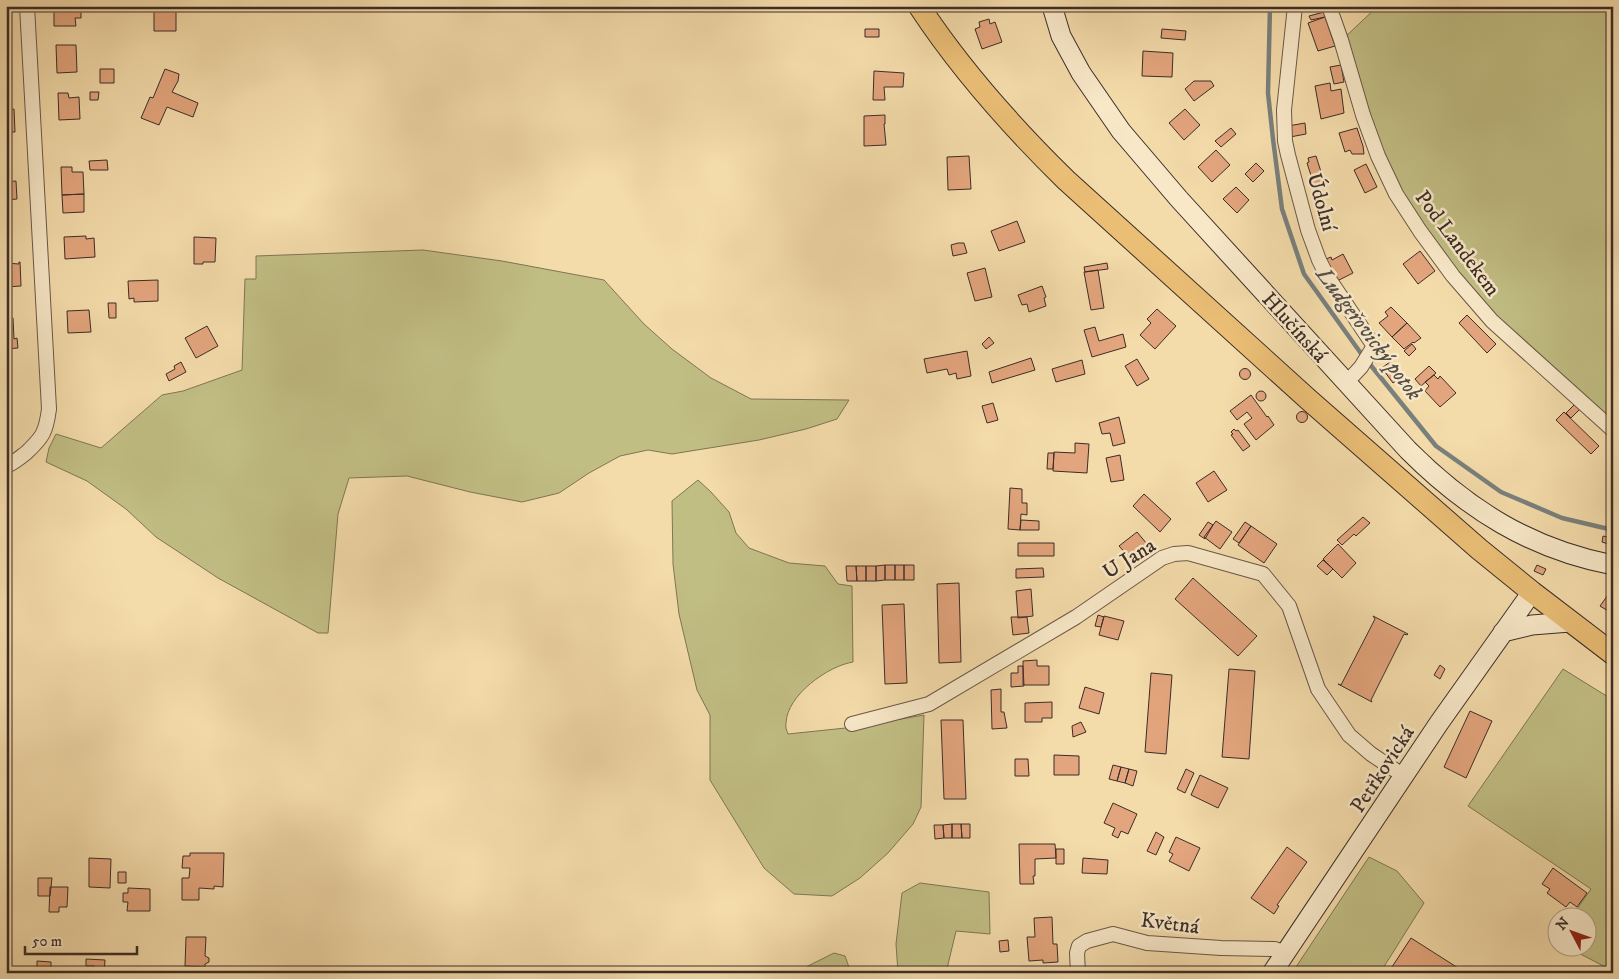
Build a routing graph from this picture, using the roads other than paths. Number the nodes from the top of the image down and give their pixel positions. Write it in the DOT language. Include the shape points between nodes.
graph roads {
  1 [pos="27,6"];
  2 [pos="919,6"];
  3 [pos="1052,6"];
  4 [pos="1295,6"];
  5 [pos="1329,6"];
  6 [pos="1346,382"];
  7 [pos="1613,430"];
  8 [pos="6,466"];
  9 [pos="1613,565"];
  10 [pos="1532,592"];
  11 [pos="1570,622"];
  12 [pos="1502,632"];
  13 [pos="1613,654"];
  14 [pos="852,724"];
  15 [pos="1404,776"];
  16 [pos="1286,953"];
  17 [pos="1078,973"];
  18 [pos="1272,973"];
  1 -- 8 [label="street" via="49,409 47,426 40,440"];
  2 -- 10 [label="main road" via="972,80 1066,180 1302,394"];
  3 -- 6 [label="street, Hlučínská" via="1061,36 1081,73 1121,131"];
  4 -- 6 [label="street, Údolní" via="1285,97 1285,141 1319,260 1374,346"];
  5 -- 7 [label="street, Pod Landekem" via="1378,156 1396,194 1420,231 1492,320"];
  6 -- 9 [label="street, Hlučínská" via="1424,467 1473,506 1518,534 1555,550"];
  10 -- 11 [label="main road"];
  10 -- 12 [label="street, Petřkovická"];
  11 -- 12 [label="street" via="1532,625"];
  11 -- 13 [label="main road"];
  12 -- 15 [label="street, Petřkovická"];
  14 -- 15 [label="street, U Jana" via="929,704 1076,617 1162,558 1188,553 1263,574 1289,606 1318,689 1349,735"];
  15 -- 16 [label="street, Petřkovická"];
  16 -- 17 [label="street, Květná" via="1275,949 1147,943 1113,934 1079,946"];
  16 -- 18 [label="street, Petřkovická"];
}
